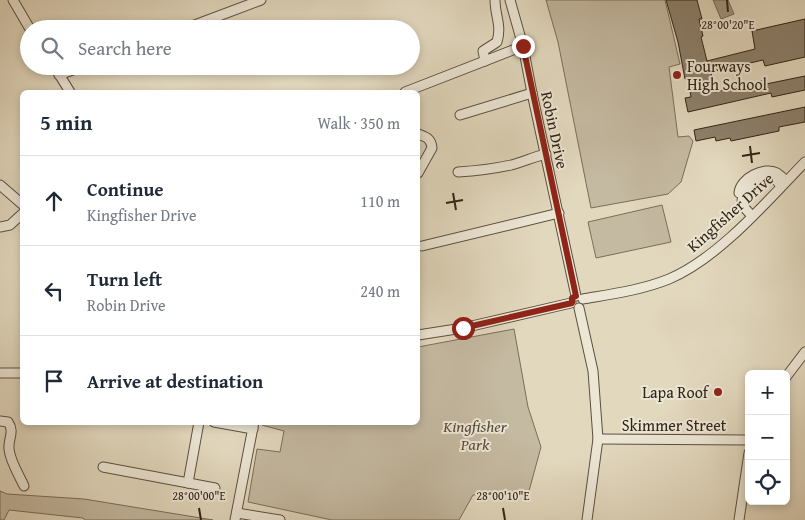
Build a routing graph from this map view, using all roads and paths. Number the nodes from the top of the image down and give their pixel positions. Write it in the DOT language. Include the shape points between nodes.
graph roads {
  1 [pos="13,0"];
  2 [pos="262,0"];
  3 [pos="495,0"];
  4 [pos="510,0"];
  5 [pos="25,20"];
  6 [pos="208,20"];
  7 [pos="523,46"];
  8 [pos="486,61"];
  9 [pos="59,75"];
  10 [pos="69,90"];
  11 [pos="410,90"];
  12 [pos="532,93"];
  13 [pos="460,115"];
  14 [pos="420,135"];
  15 [pos="546,154"];
  16 [pos="805,162"];
  17 [pos="420,169"];
  18 [pos="458,172"];
  19 [pos="784,184"];
  20 [pos="0,185"];
  21 [pos="20,202"];
  22 [pos="558,212"];
  23 [pos="20,216"];
  24 [pos="752,216"];
  25 [pos="0,227"];
  26 [pos="422,246"];
  27 [pos="578,301"];
  28 [pos="420,335"];
  29 [pos="805,352"];
  30 [pos="790,371"];
  31 [pos="0,373"];
  32 [pos="20,373"];
  33 [pos="0,421"];
  34 [pos="198,425"];
  35 [pos="253,426"];
  36 [pos="598,439"];
  37 [pos="745,440"];
  38 [pos="748,460"];
  39 [pos="103,467"];
  40 [pos="188,483"];
  41 [pos="24,486"];
  42 [pos="215,488"];
  43 [pos="236,516"];
  44 [pos="280,520"];
  45 [pos="587,520"];
  46 [pos="739,520"];
  1 -- 5 [label="street"];
  2 -- 6 [label="street"];
  3 -- 8 [label="street" via="499,35 497,42 483,51"];
  4 -- 7 [label="street, Robin Drive"];
  7 -- 8 [label="street"];
  7 -- 12 [label="street, Robin Drive"];
  8 -- 11 [label="street"];
  9 -- 10 [label="street"];
  12 -- 13 [label="street"];
  12 -- 15 [label="street, Robin Drive"];
  14 -- 17 [label="street" via="429,138 432,148"];
  15 -- 18 [label="street" via="510,165"];
  15 -- 22 [label="street, Robin Drive"];
  16 -- 19 [label="street, Kingfisher Drive"];
  19 -- 24 [label="street, Kingfisher Drive"];
  19 -- 24 [label="street" via="777,172 763,172 749,178 740,189 739,198"];
  20 -- 21 [label="street"];
  22 -- 26 [label="street"];
  22 -- 27 [label="street, Robin Drive"];
  23 -- 25 [label="street" via="10,225"];
  24 -- 27 [label="street, Kingfisher Drive" via="708,256 671,278"];
  27 -- 28 [label="street, Kingfisher Drive"];
  27 -- 36 [label="street, Robin Drive" via="593,371"];
  29 -- 30 [label="street"];
  31 -- 32 [label="street"];
  33 -- 41 [label="street" via="8,422 11,427 9,451"];
  34 -- 40 [label="street"];
  35 -- 43 [label="street"];
  36 -- 37 [label="street, Skimmer Street"];
  36 -- 45 [label="street, Robin Drive"];
  38 -- 46 [label="street"];
  39 -- 40 [label="street"];
  40 -- 42 [label="street"];
  43 -- 44 [label="street"];
}
